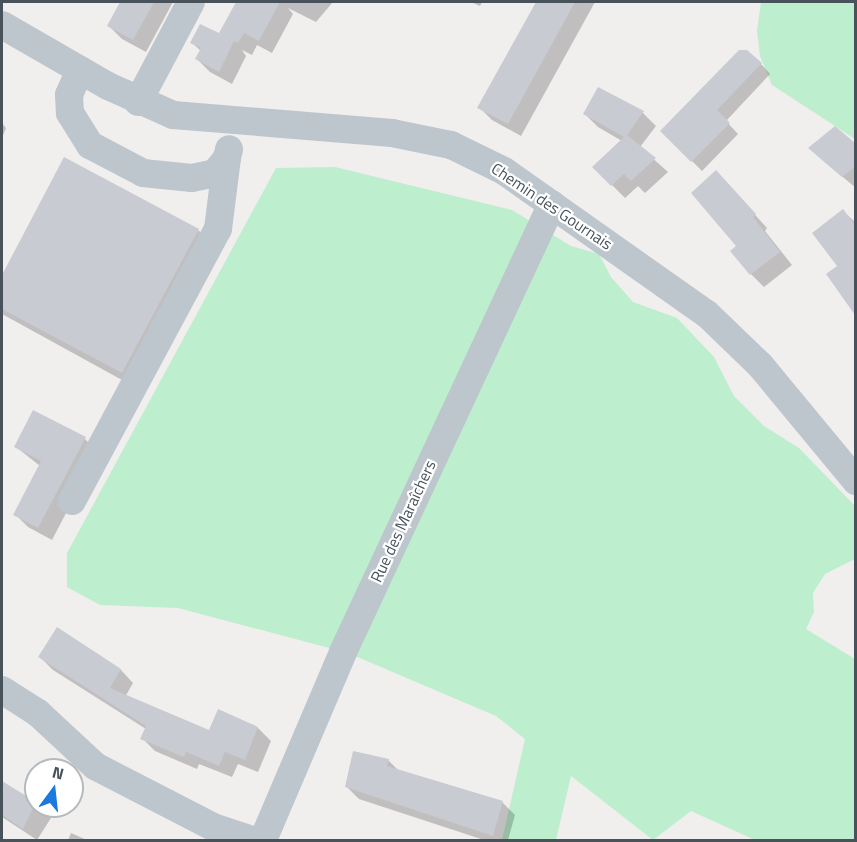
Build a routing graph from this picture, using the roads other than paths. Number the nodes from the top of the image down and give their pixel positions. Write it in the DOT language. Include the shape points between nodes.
graph roads {
  1 [pos="191,2"];
  2 [pos="2,25"];
  3 [pos="80,70"];
  4 [pos="138,102"];
  5 [pos="235,121"];
  6 [pos="227,158"];
  7 [pos="552,204"];
  8 [pos="855,481"];
  9 [pos="72,501"];
  10 [pos="2,690"];
  11 [pos="252,840"];
  12 [pos="263,840"];
  1 -- 4 [label="street"];
  2 -- 3 [label="street, Chemin des Gournais"];
  3 -- 4 [label="street, Chemin des Gournais"];
  3 -- 6 [label="street" via="69,95 70,113 90,145 143,173 192,178 215,173"];
  4 -- 5 [label="street, Chemin des Gournais" via="173,115"];
  5 -- 6 [label="street"];
  5 -- 7 [label="street, Chemin des Gournais" via="392,133 452,145 504,171"];
  6 -- 9 [label="street" via="218,230"];
  7 -- 8 [label="street, Chemin des Gournais" via="707,314 760,365"];
  7 -- 12 [label="street, Rue des Maraîchers" via="348,641"];
  10 -- 11 [label="street" via="38,713 95,766 213,827"];
}
